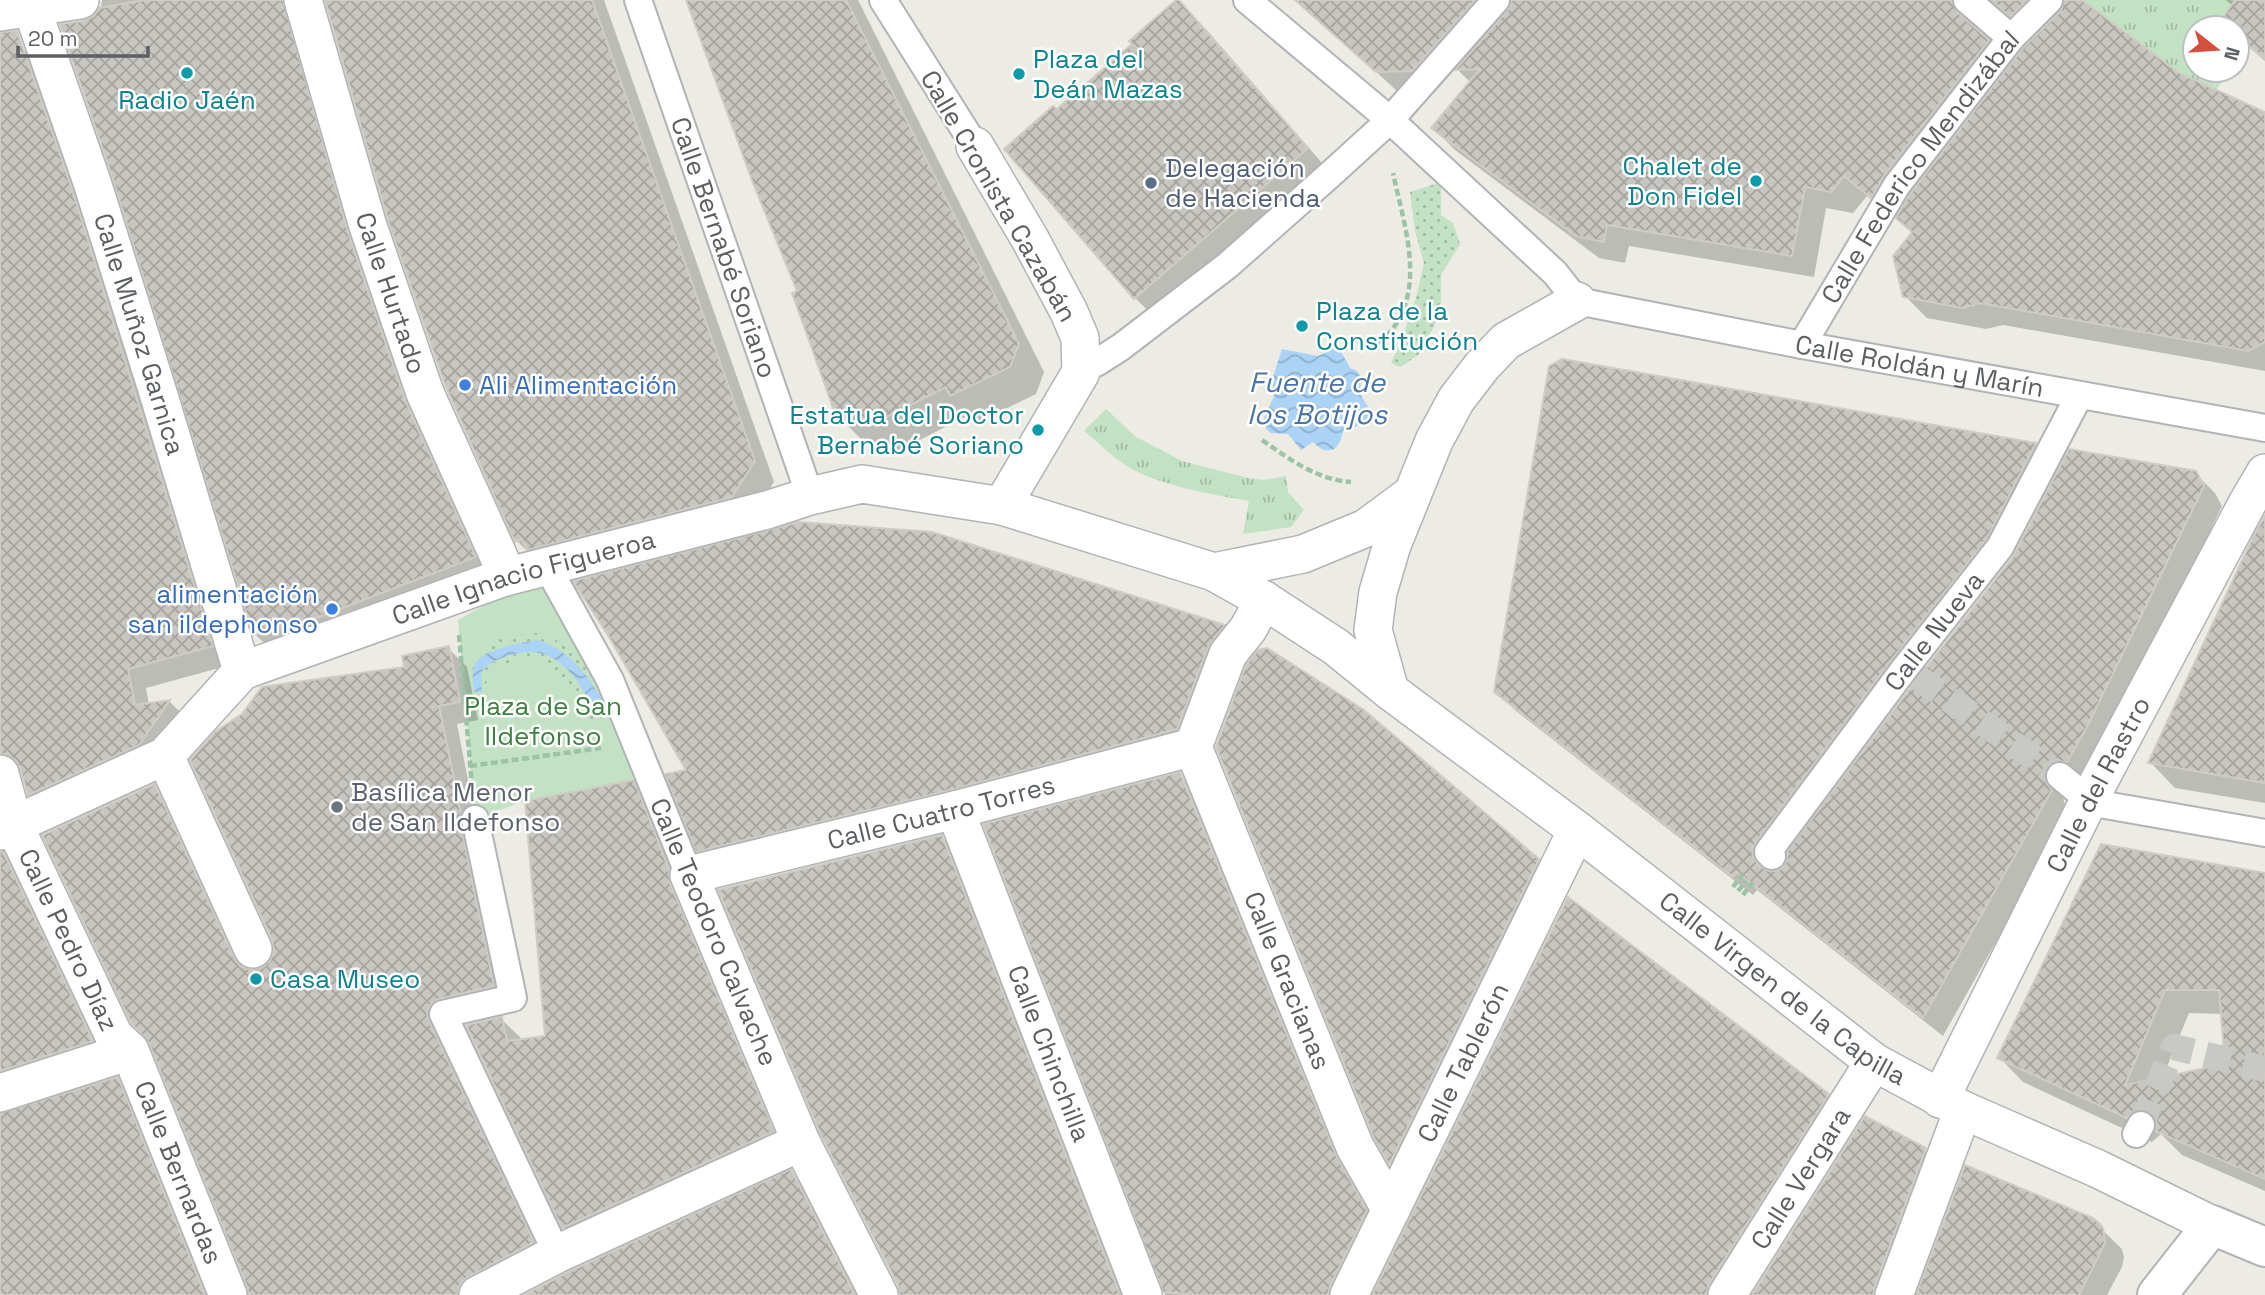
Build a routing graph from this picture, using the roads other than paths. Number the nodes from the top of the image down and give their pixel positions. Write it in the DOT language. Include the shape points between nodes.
graph roads {
  1 [pos="80,0"];
  2 [pos="303,0"];
  3 [pos="638,0"];
  4 [pos="883,0"];
  5 [pos="1247,0"];
  6 [pos="1496,0"];
  7 [pos="1967,0"];
  8 [pos="2049,0"];
  9 [pos="20,7"];
  10 [pos="2011,38"];
  11 [pos="1390,120"];
  12 [pos="975,146"];
  13 [pos="1577,301"];
  14 [pos="1801,345"];
  15 [pos="1096,363"];
  16 [pos="2079,396"];
  17 [pos="2265,428"];
  18 [pos="2265,473"];
  19 [pos="1413,494"];
  20 [pos="810,496"];
  21 [pos="1002,506"];
  22 [pos="549,570"];
  23 [pos="1214,572"];
  24 [pos="505,577"];
  25 [pos="1264,600"];
  26 [pos="242,671"];
  27 [pos="1390,691"];
  28 [pos="1193,747"];
  29 [pos="165,756"];
  30 [pos="0,774"];
  31 [pos="2105,805"];
  32 [pos="955,810"];
  33 [pos="475,819"];
  34 [pos="7,828"];
  35 [pos="1577,830"];
  36 [pos="2265,832"];
  37 [pos="1768,852"];
  38 [pos="689,875"];
  39 [pos="253,949"];
  40 [pos="130,1051"];
  41 [pos="1874,1062"];
  42 [pos="0,1093"];
  43 [pos="1951,1105"];
  44 [pos="801,1142"];
  45 [pos="1391,1210"];
  46 [pos="2212,1225"];
  47 [pos="2265,1247"];
  48 [pos="557,1254"];
  49 [pos="228,1295"];
  50 [pos="478,1295"];
  51 [pos="879,1295"];
  52 [pos="1143,1295"];
  53 [pos="1349,1295"];
  54 [pos="1727,1295"];
  55 [pos="1894,1295"];
  56 [pos="2157,1295"];
  1 -- 9 [label="street"];
  2 -- 24 [label="street, Calle Hurtado" via="367,223 425,393"];
  3 -- 20 [label="street, Calle Bernabé Soriano"];
  4 -- 12 [label="street, Calle Cronista Cazabán"];
  5 -- 11 [label="street"];
  6 -- 11 [label="street"];
  7 -- 10 [label="street"];
  8 -- 10 [label="street, Calle Federico Mendizábal"];
  9 -- 26 [label="street, Calle Muñoz Garnica" via="104,220"];
  10 -- 14 [label="street, Calle Federico Mendizábal" via="1897,186"];
  11 -- 13 [label="street" via="1555,273"];
  11 -- 15 [label="street" via="1228,265"];
  12 -- 21 [label="street, Calle Cronista Cazabán" via="1030,239 1080,338 1081,372"];
  13 -- 14 [label="street, Calle Roldán y Marín"];
  13 -- 19 [label="street" via="1506,341 1482,366 1456,400"];
  14 -- 16 [label="street, Calle Roldán y Marín"];
  16 -- 17 [label="street, Calle Roldán y Marín"];
  16 -- 37 [label="street, Calle Nueva" via="2000,547 1911,672"];
  18 -- 43 [label="street, Calle del Rastro" via="2090,798"];
  19 -- 23 [label="street" via="1366,528 1303,554"];
  19 -- 27 [label="street" via="1378,592 1373,630"];
  20 -- 21 [label="street, Calle Ignacio Figueroa" via="862,484"];
  20 -- 24 [label="street, Calle Ignacio Figueroa"];
  21 -- 23 [label="street, Calle Ignacio Figueroa"];
  22 -- 38 [label="street, Calle Teodoro Calvache" via="610,680"];
  23 -- 25 [label="street"];
  24 -- 26 [label="street, Calle Ignacio Figueroa"];
  25 -- 27 [label="street"];
  25 -- 28 [label="street" via="1228,654"];
  26 -- 29 [label="street"];
  27 -- 35 [label="street, Calle Virgen de la Capilla"];
  28 -- 32 [label="street, Calle Cuatro Torres"];
  28 -- 45 [label="street, Calle Gracianas" via="1355,1147"];
  29 -- 34 [label="street"];
  29 -- 39 [label="street"];
  30 -- 34 [label="street, Calle Pedro Díaz"];
  31 -- 36 [label="street"];
  32 -- 38 [label="street, Calle Cuatro Torres"];
  32 -- 52 [label="street, Calle Chinchilla"];
  33 -- 48 [label="street" via="513,998 443,1014"];
  34 -- 40 [label="street, Calle Pedro Díaz" via="114,1036"];
  35 -- 41 [label="street, Calle Virgen de la Capilla"];
  35 -- 45 [label="street, Calle Tablerón"];
  38 -- 44 [label="street, Calle Teodoro Calvache"];
  40 -- 42 [label="street"];
  40 -- 49 [label="street, Calle Bernardas"];
  41 -- 43 [label="street, Calle Virgen de la Capilla"];
  41 -- 54 [label="street, Calle Vergara"];
  43 -- 46 [label="street, Calle Virgen de la Capilla"];
  43 -- 55 [label="street, Calle del Rastro"];
  44 -- 48 [label="street"];
  44 -- 51 [label="street, Calle Teodoro Calvache"];
  45 -- 53 [label="street, Calle Tablerón"];
  46 -- 47 [label="street"];
  46 -- 56 [label="street"];
  48 -- 50 [label="street"];
}
